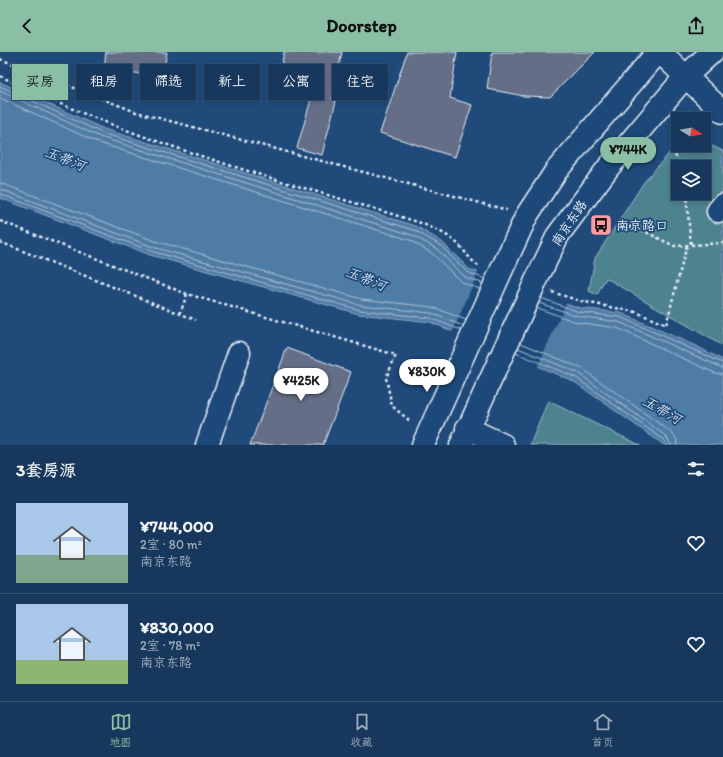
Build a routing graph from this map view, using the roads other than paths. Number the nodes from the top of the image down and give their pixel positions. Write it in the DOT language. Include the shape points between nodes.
graph roads {
  1 [pos="659,52"];
  2 [pos="712,52"];
  3 [pos="685,77"];
  4 [pos="723,112"];
  5 [pos="239,353"];
  6 [pos="464,436"];
  7 [pos="426,437"];
  8 [pos="207,445"];
  9 [pos="503,445"];
  1 -- 3 [label="main road"];
  1 -- 7 [label="main road, bridge" via="556,171 527,215 494,270 463,356"];
  2 -- 3 [label="main road, 南京东路"];
  3 -- 4 [label="main road"];
  3 -- 6 [label="main road, 南京东路, bridge" via="608,168 558,235 543,287 500,359"];
  5 -- 8 [label="main road"];
  6 -- 9 [label="main road"];
}
